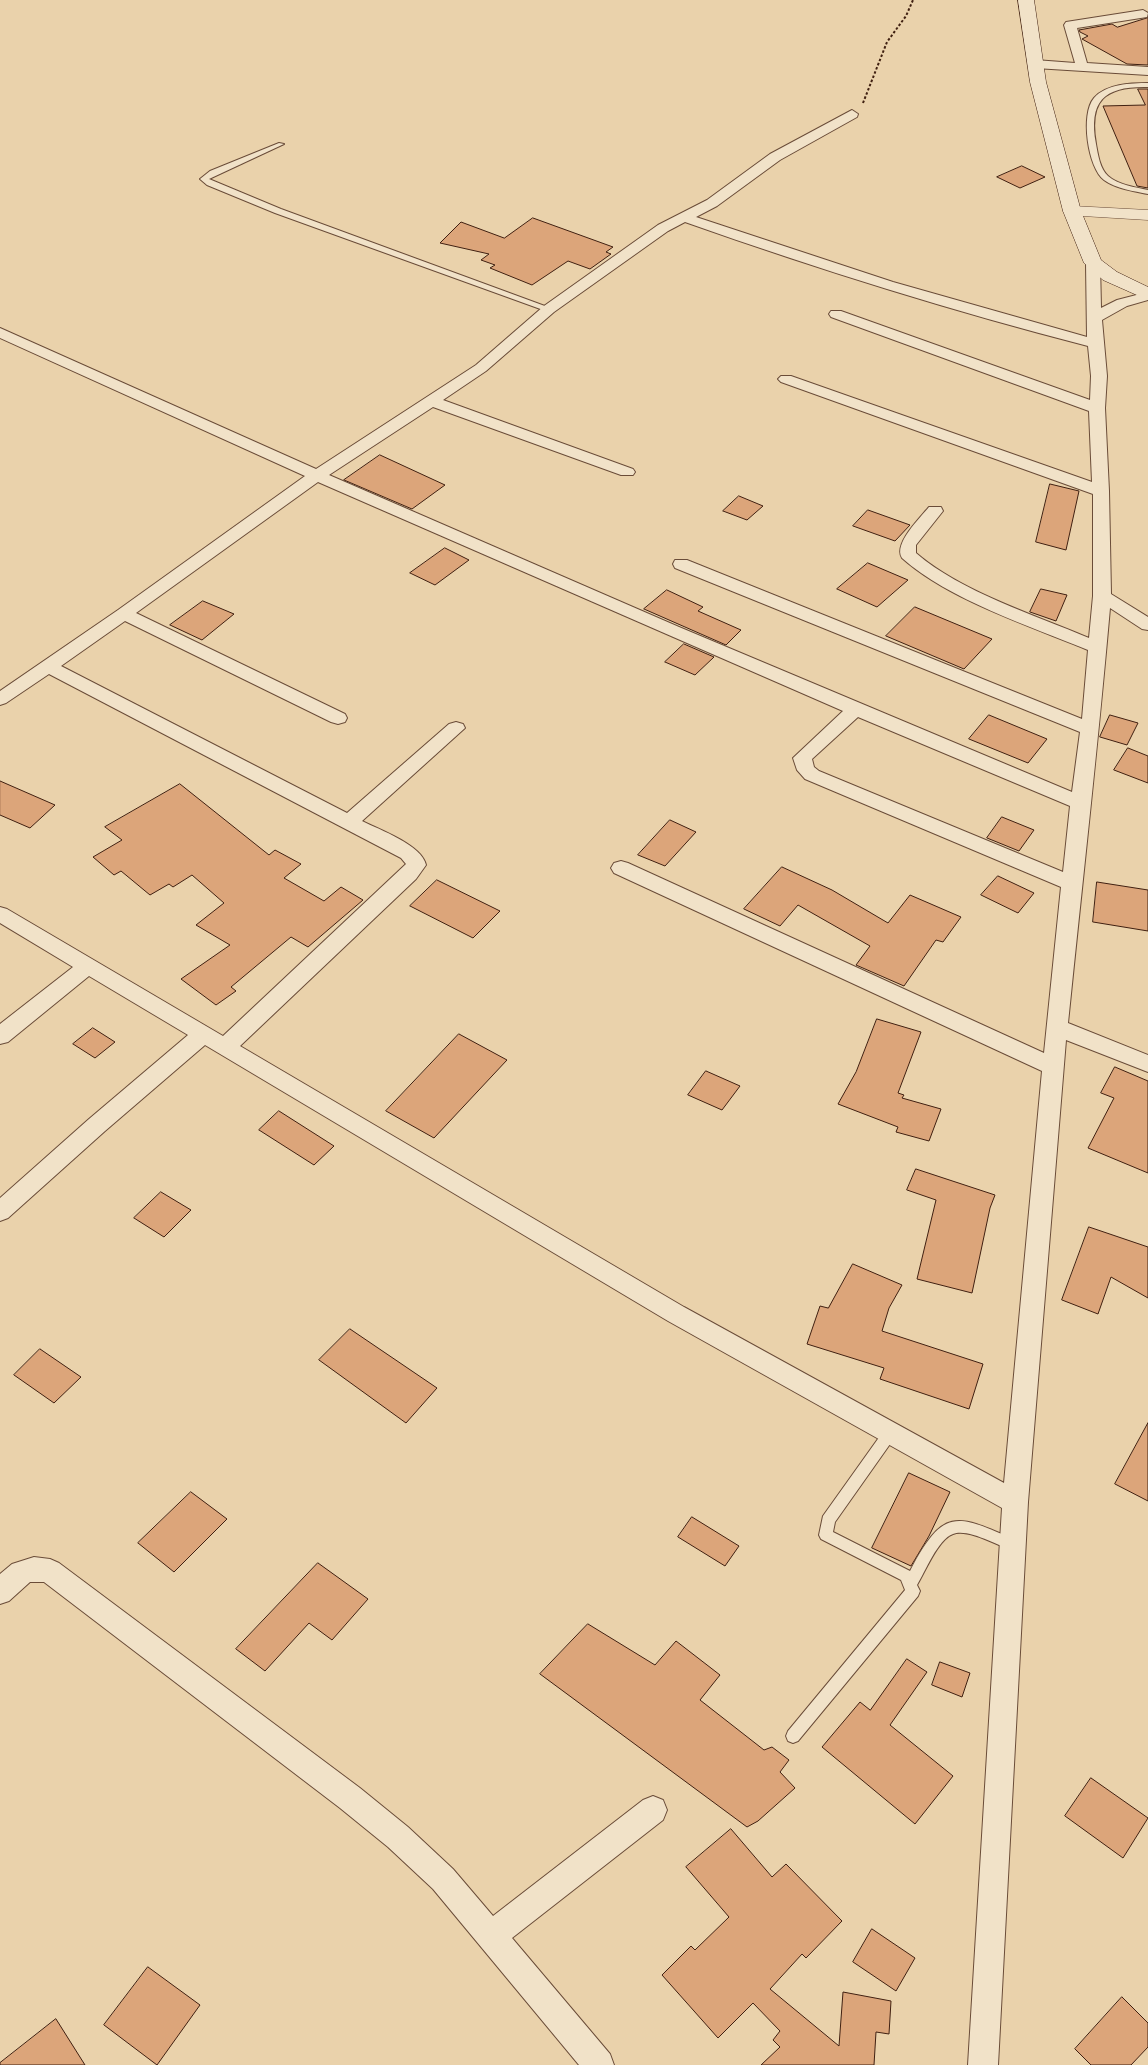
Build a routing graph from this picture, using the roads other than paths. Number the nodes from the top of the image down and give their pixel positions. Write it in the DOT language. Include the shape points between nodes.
graph roads {
  1 [pos="1026,0"];
  2 [pos="1143,14"];
  3 [pos="1035,64"];
  4 [pos="1082,67"];
  5 [pos="1148,71"];
  6 [pos="1148,85"];
  7 [pos="852,114"];
  8 [pos="281,144"];
  9 [pos="1148,192"];
  10 [pos="1072,211"];
  11 [pos="1148,215"];
  12 [pos="684,217"];
  13 [pos="1093,263"];
  14 [pos="1148,295"];
  15 [pos="549,308"];
  16 [pos="836,314"];
  17 [pos="1094,318"];
  18 [pos="0,332"];
  19 [pos="1095,343"];
  20 [pos="786,379"];
  21 [pos="432,401"];
  22 [pos="1097,408"];
  23 [pos="627,472"];
  24 [pos="316,476"];
  25 [pos="1101,490"];
  26 [pos="935,511"];
  27 [pos="681,564"];
  28 [pos="1102,596"];
  29 [pos="124,614"];
  30 [pos="1148,625"];
  31 [pos="1098,648"];
  32 [pos="47,666"];
  33 [pos="0,699"];
  34 [pos="855,710"];
  35 [pos="338,718"];
  36 [pos="456,728"];
  37 [pos="1090,730"];
  38 [pos="1080,803"];
  39 [pos="348,823"];
  40 [pos="621,868"];
  41 [pos="1072,884"];
  42 [pos="0,914"];
  43 [pos="87,966"];
  44 [pos="1058,1028"];
  45 [pos="0,1036"];
  46 [pos="203,1036"];
  47 [pos="224,1048"];
  48 [pos="1148,1064"];
  49 [pos="1053,1067"];
  50 [pos="0,1212"];
  51 [pos="890,1433"];
  52 [pos="1015,1502"];
  53 [pos="1013,1545"];
  54 [pos="910,1585"];
  55 [pos="0,1592"];
  56 [pos="793,1736"];
  57 [pos="653,1810"];
  58 [pos="492,1936"];
  59 [pos="599,2065"];
  60 [pos="983,2065"];
  1 -- 3 [label="main road"];
  2 -- 4 [label="street" via="1070,25"];
  3 -- 4 [label="street"];
  3 -- 10 [label="main road"];
  4 -- 5 [label="street"];
  6 -- 9 [label="lane" via="1111,89 1095,100 1090,135 1097,166 1106,178 1131,189"];
  7 -- 12 [label="street" via="775,157 712,203"];
  8 -- 15 [label="lane" via="204,179 278,211"];
  10 -- 11 [label="main road"];
  10 -- 13 [label="main road"];
  12 -- 15 [label="street" via="663,228"];
  12 -- 19 [label="street" via="936,301"];
  13 -- 14 [label="main road" via="1110,276"];
  13 -- 17 [label="street"];
  14 -- 17 [label="street" via="1116,305"];
  15 -- 21 [label="street" via="481,368"];
  16 -- 22 [label="street"];
  17 -- 19 [label="street"];
  18 -- 24 [label="street"];
  19 -- 22 [label="street" via="1099,376"];
  20 -- 25 [label="street"];
  21 -- 23 [label="street"];
  21 -- 24 [label="street"];
  22 -- 25 [label="street"];
  24 -- 29 [label="street"];
  24 -- 34 [label="street"];
  25 -- 28 [label="street"];
  26 -- 31 [label="street" via="908,546 908,554 916,562 932,574 974,595"];
  27 -- 37 [label="street"];
  28 -- 30 [label="street"];
  28 -- 31 [label="street"];
  29 -- 32 [label="street"];
  29 -- 35 [label="street"];
  31 -- 37 [label="street"];
  32 -- 33 [label="street"];
  32 -- 39 [label="street"];
  34 -- 38 [label="street"];
  34 -- 41 [label="street" via="802,758 806,770 812,775"];
  36 -- 39 [label="street"];
  37 -- 38 [label="street"];
  38 -- 41 [label="street"];
  39 -- 47 [label="street" via="408,853 416,865"];
  40 -- 49 [label="street"];
  41 -- 44 [label="street"];
  42 -- 43 [label="street"];
  43 -- 45 [label="street"];
  43 -- 46 [label="street"];
  44 -- 48 [label="street"];
  44 -- 49 [label="street"];
  46 -- 47 [label="street"];
  46 -- 50 [label="street"];
  47 -- 51 [label="street" via="676,1314"];
  49 -- 52 [label="street"];
  51 -- 52 [label="street"];
  51 -- 54 [label="lane" via="828,1520 826,1535 906,1576"];
  52 -- 53 [label="street"];
  53 -- 54 [label="lane" via="968,1528 951,1528 938,1537"];
  53 -- 60 [label="street"];
  54 -- 56 [label="lane" via="913,1591"];
  55 -- 58 [label="street" via="16,1575 34,1568 50,1571 63,1580 398,1837 443,1878"];
  57 -- 58 [label="street"];
  58 -- 59 [label="street"];
}
